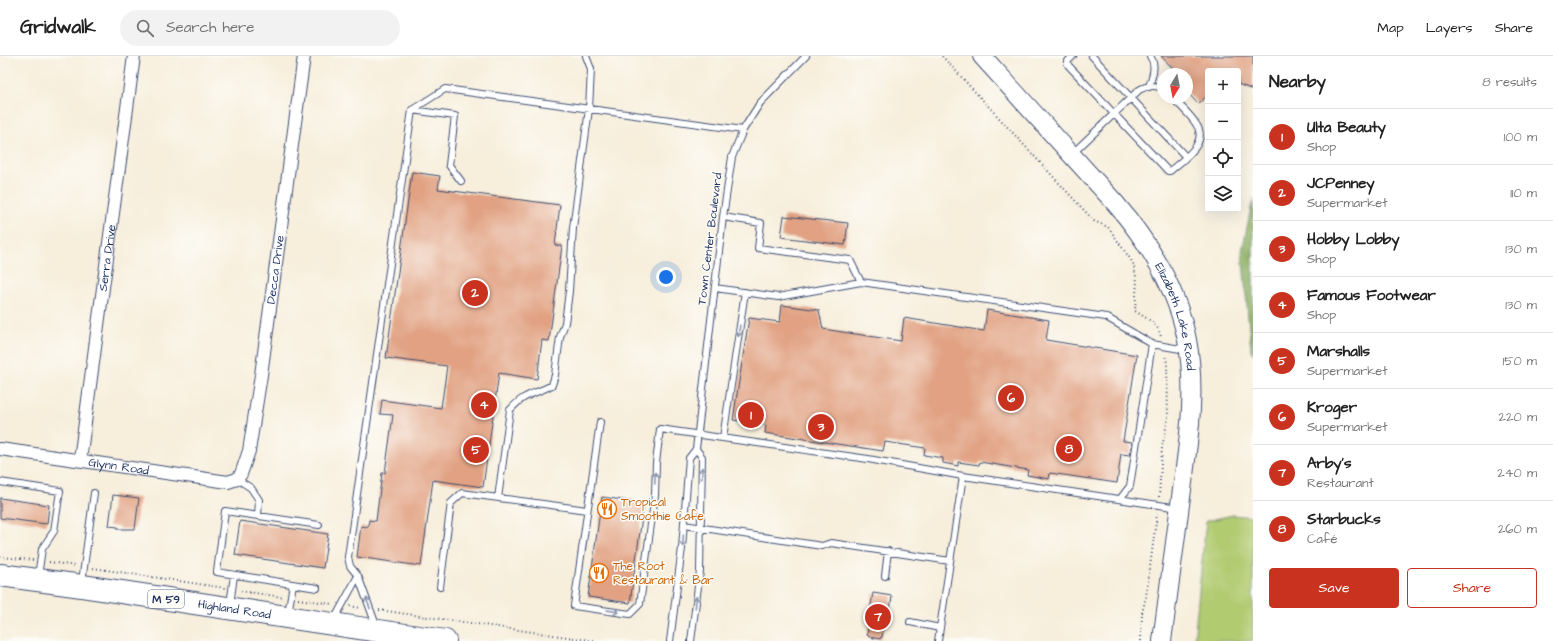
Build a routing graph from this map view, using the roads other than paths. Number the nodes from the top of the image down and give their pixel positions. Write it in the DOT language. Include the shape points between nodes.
graph roads {
  1 [pos="134,56"];
  2 [pos="304,56"];
  3 [pos="586,56"];
  4 [pos="806,56"];
  5 [pos="982,56"];
  6 [pos="1073,56"];
  7 [pos="1092,56"];
  8 [pos="1150,56"];
  9 [pos="1157,86"];
  10 [pos="1149,87"];
  11 [pos="1130,99"];
  12 [pos="1178,104"];
  13 [pos="589,109"];
  14 [pos="412,110"];
  15 [pos="1114,114"];
  16 [pos="743,130"];
  17 [pos="1072,155"];
  18 [pos="1186,157"];
  19 [pos="461,181"];
  20 [pos="723,217"];
  21 [pos="861,282"];
  22 [pos="715,288"];
  23 [pos="745,292"];
  24 [pos="1152,344"];
  25 [pos="1189,350"];
  26 [pos="600,422"];
  27 [pos="697,434"];
  28 [pos="723,438"];
  29 [pos="0,449"];
  30 [pos="696,449"];
  31 [pos="80,460"];
  32 [pos="963,476"];
  33 [pos="237,479"];
  34 [pos="0,482"];
  35 [pos="94,493"];
  36 [pos="498,498"];
  37 [pos="1120,499"];
  38 [pos="1180,508"];
  39 [pos="587,510"];
  40 [pos="258,516"];
  41 [pos="319,525"];
  42 [pos="684,525"];
  43 [pos="700,528"];
  44 [pos="888,552"];
  45 [pos="950,561"];
  46 [pos="39,570"];
  47 [pos="0,575"];
  48 [pos="234,575"];
  49 [pos="83,576"];
  50 [pos="358,576"];
  51 [pos="885,576"];
  52 [pos="293,584"];
  53 [pos="440,587"];
  54 [pos="317,588"];
  55 [pos="231,599"];
  56 [pos="289,608"];
  57 [pos="332,614"];
  58 [pos="910,622"];
  59 [pos="940,628"];
  60 [pos="378,631"];
  61 [pos="438,640"];
  62 [pos="670,641"];
  63 [pos="691,641"];
  64 [pos="938,641"];
  65 [pos="1162,641"];
  1 -- 31 [label="street, Serra Drive"];
  2 -- 33 [label="street, Decca Drive" via="260,383 249,452"];
  3 -- 13 [label="lane" via="591,69"];
  4 -- 16 [label="lane, Town Center Boulevard" via="760,103"];
  5 -- 17 [label="street, Elizabeth Lake Road"];
  6 -- 15 [label="lane" via="1068,65"];
  7 -- 11 [label="lane"];
  8 -- 10 [label="lane" via="1154,69"];
  9 -- 10 [label="lane"];
  10 -- 11 [label="lane" via="1139,90"];
  11 -- 15 [label="lane"];
  11 -- 18 [label="lane"];
  12 -- 18 [label="lane" via="1198,128 1199,133 1198,144"];
  13 -- 14 [label="lane" via="445,89"];
  13 -- 16 [label="lane"];
  13 -- 36 [label="lane" via="573,228 565,323 560,337 555,375 552,385 529,394 510,410"];
  14 -- 19 [label="lane" via="455,116 449,165"];
  14 -- 50 [label="lane" via="348,557 350,566"];
  15 -- 17 [label="lane"];
  15 -- 18 [label="lane" via="1168,171"];
  16 -- 20 [label="lane, Town Center Boulevard" via="732,157"];
  17 -- 25 [label="street, Elizabeth Lake Road" via="1125,214 1155,257 1178,308"];
  20 -- 21 [label="lane" via="761,223 758,248 850,260"];
  20 -- 22 [label="lane, Town Center Boulevard"];
  21 -- 23 [label="lane" via="778,297"];
  21 -- 24 [label="lane" via="1106,317"];
  22 -- 23 [label="lane"];
  22 -- 27 [label="lane, Town Center Boulevard"];
  23 -- 28 [label="lane, one-way"];
  24 -- 25 [label="lane"];
  24 -- 37 [label="lane" via="1130,486"];
  25 -- 38 [label="street, Elizabeth Lake Road" via="1191,417"];
  26 -- 39 [label="lane"];
  27 -- 28 [label="lane"];
  27 -- 30 [label="lane, Town Center Boulevard"];
  39 -- 27 [label="lane, one-way" via="574,606 630,614 640,604 655,495 660,429"];
  28 -- 32 [label="lane"];
  29 -- 31 [label="street, Glynn Road"];
  30 -- 42 [label="lane, Town Center Boulevard" via="689,458"];
  43 -- 30 [label="lane, Town Center Boulevard, one-way" via="702,457"];
  31 -- 33 [label="street, Glynn Road" via="228,482"];
  32 -- 37 [label="lane"];
  32 -- 45 [label="lane"];
  33 -- 40 [label="lane" via="251,488 259,500"];
  34 -- 46 [label="lane" via="60,491 54,531 42,549"];
  35 -- 49 [label="lane"];
  36 -- 39 [label="lane"];
  36 -- 53 [label="lane" via="462,493 452,503"];
  37 -- 38 [label="lane"];
  38 -- 65 [label="street, Elizabeth Lake Road"];
  40 -- 41 [label="lane"];
  40 -- 48 [label="lane" via="225,511 217,572"];
  42 -- 43 [label="lane"];
  42 -- 62 [label="lane, Town Center Boulevard, one-way"];
  43 -- 44 [label="lane" via="822,546 831,543"];
  63 -- 43 [label="lane, Town Center Boulevard, one-way" via="700,571"];
  44 -- 45 [label="lane"];
  44 -- 51 [label="lane"];
  45 -- 59 [label="lane"];
  46 -- 47 [label="highway, Highland Road / M 59"];
  46 -- 49 [label="highway, Highland Road / M 59"];
  48 -- 52 [label="lane"];
  48 -- 55 [label="lane"];
  49 -- 55 [label="highway, Highland Road / M 59"];
  50 -- 57 [label="lane"];
  60 -- 50 [label="lane, one-way"];
  52 -- 54 [label="lane"];
  52 -- 56 [label="lane"];
  55 -- 56 [label="highway, Highland Road / M 59"];
  56 -- 57 [label="highway, Highland Road / M 59"];
  57 -- 60 [label="highway, Highland Road / M 59"];
  58 -- 59 [label="lane"];
  59 -- 64 [label="lane"];
  60 -- 61 [label="highway, Highland Road / M 59"];
}
